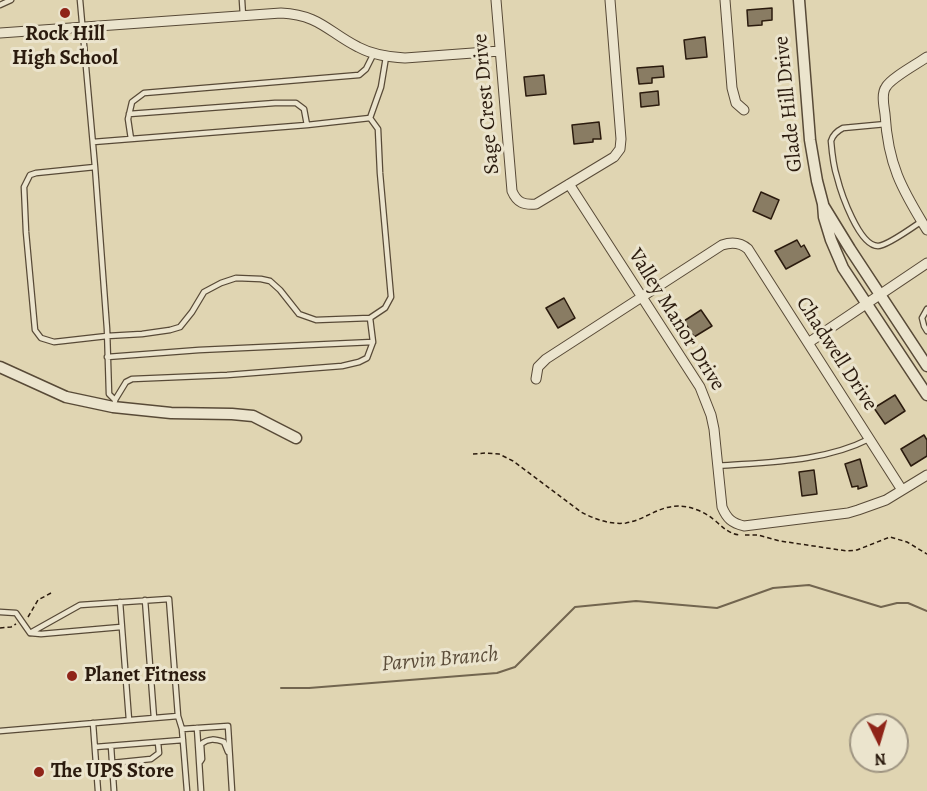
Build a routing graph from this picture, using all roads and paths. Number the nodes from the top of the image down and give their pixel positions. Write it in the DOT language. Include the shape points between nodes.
graph roads {
  1 [pos="80,0"];
  2 [pos="242,0"];
  3 [pos="496,0"];
  4 [pos="610,0"];
  5 [pos="725,0"];
  6 [pos="799,0"];
  7 [pos="9,1"];
  8 [pos="0,5"];
  9 [pos="243,16"];
  10 [pos="82,27"];
  11 [pos="0,33"];
  12 [pos="500,51"];
  13 [pos="374,53"];
  14 [pos="386,56"];
  15 [pos="927,57"];
  16 [pos="744,110"];
  17 [pos="129,114"];
  18 [pos="370,118"];
  19 [pos="886,124"];
  20 [pos="307,125"];
  21 [pos="132,139"];
  22 [pos="93,142"];
  23 [pos="96,167"];
  24 [pos="568,184"];
  25 [pos="823,204"];
  26 [pos="924,225"];
  27 [pos="927,263"];
  28 [pos="880,294"];
  29 [pos="641,297"];
  30 [pos="867,303"];
  31 [pos="927,309"];
  32 [pos="370,318"];
  33 [pos="927,331"];
  34 [pos="107,336"];
  35 [pos="373,342"];
  36 [pos="808,343"];
  37 [pos="107,357"];
  38 [pos="927,366"];
  39 [pos="0,367"];
  40 [pos="536,379"];
  41 [pos="927,394"];
  42 [pos="114,403"];
  43 [pos="296,438"];
  44 [pos="869,439"];
  45 [pos="473,454"];
  46 [pos="718,466"];
  47 [pos="927,475"];
  48 [pos="902,490"];
  49 [pos="927,554"];
  50 [pos="51,592"];
  51 [pos="145,600"];
  52 [pos="120,602"];
  53 [pos="0,612"];
  54 [pos="21,621"];
  55 [pos="122,627"];
  56 [pos="0,628"];
  57 [pos="30,633"];
  58 [pos="178,716"];
  59 [pos="154,718"];
  60 [pos="129,720"];
  61 [pos="93,723"];
  62 [pos="197,728"];
  63 [pos="182,729"];
  64 [pos="0,731"];
  65 [pos="183,740"];
  66 [pos="158,742"];
  67 [pos="111,746"];
  68 [pos="95,747"];
  69 [pos="230,757"];
  70 [pos="112,763"];
  71 [pos="199,764"];
  72 [pos="98,791"];
  73 [pos="114,791"];
  74 [pos="187,791"];
  75 [pos="201,791"];
  76 [pos="232,791"];
  1 -- 10 [label="lane"];
  2 -- 9 [label="lane"];
  3 -- 12 [label="street, Sage Crest Drive"];
  4 -- 24 [label="street" via="620,149 614,157"];
  5 -- 16 [label="street" via="732,88 736,103"];
  6 -- 25 [label="street, Glade Hill Drive" via="810,140"];
  7 -- 8 [label="lane"];
  9 -- 10 [label="street"];
  9 -- 13 [label="street" via="304,16"];
  10 -- 11 [label="street"];
  10 -- 22 [label="lane"];
  12 -- 14 [label="street"];
  12 -- 24 [label="street, Sage Crest Drive" via="515,198 520,203 536,204"];
  13 -- 14 [label="street"];
  13 -- 17 [label="lane" via="359,75 144,93 132,102"];
  14 -- 18 [label="lane"];
  15 -- 19 [label="street" via="885,87"];
  17 -- 20 [label="lane" via="296,103 304,109"];
  17 -- 21 [label="lane"];
  18 -- 20 [label="lane"];
  18 -- 32 [label="lane" via="378,129 391,297 386,308"];
  19 -- 26 [label="street" via="893,164"];
  19 -- 26 [label="lane" via="843,128 832,136 836,176 846,206 864,239 874,246"];
  20 -- 21 [label="lane"];
  21 -- 22 [label="lane"];
  22 -- 23 [label="lane"];
  23 -- 34 [label="lane"];
  23 -- 34 [label="lane" via="30,175 24,187 26,232 35,330 41,338 54,342"];
  24 -- 29 [label="street, Valley Manor Drive"];
  25 -- 28 [label="street, Glade Hill Drive"];
  25 -- 30 [label="street, Glade Hill Drive" via="843,268"];
  27 -- 28 [label="street"];
  28 -- 30 [label="street"];
  28 -- 38 [label="street, Glade Hill Drive"];
  29 -- 36 [label="street, Chadwell Drive" via="722,245 743,245"];
  29 -- 40 [label="street" via="546,359 538,368"];
  29 -- 46 [label="street, Valley Manor Drive" via="700,387 711,415"];
  30 -- 36 [label="street"];
  30 -- 41 [label="street, Glade Hill Drive"];
  31 -- 33 [label="lane" via="922,318"];
  32 -- 34 [label="lane" via="316,320 299,314 270,281 236,278 204,292 180,327"];
  32 -- 35 [label="lane"];
  34 -- 37 [label="lane"];
  35 -- 37 [label="lane"];
  35 -- 42 [label="lane" via="367,358 342,366 132,379"];
  36 -- 44 [label="street, Chadwell Drive"];
  37 -- 42 [label="lane" via="109,394"];
  39 -- 42 [label="street" via="66,397"];
  42 -- 43 [label="street" via="171,413 253,416"];
  44 -- 46 [label="lane" via="827,454"];
  44 -- 48 [label="street, Chadwell Drive"];
  45 -- 49 [label="path" via="500,454 593,518 625,523 662,508 689,507 712,517 735,534 848,551 890,537"];
  46 -- 48 [label="street, Valley Manor Drive" via="725,515 744,526 848,513"];
  47 -- 48 [label="street"];
  50 -- 54 [label="path" via="38,600 29,616"];
  51 -- 52 [label="lane"];
  51 -- 58 [label="lane" via="169,598"];
  51 -- 59 [label="lane"];
  52 -- 55 [label="lane"];
  52 -- 57 [label="lane" via="80,605"];
  53 -- 54 [label="lane" via="16,613"];
  54 -- 56 [label="path"];
  54 -- 57 [label="lane"];
  55 -- 57 [label="lane"];
  55 -- 60 [label="lane"];
  58 -- 59 [label="lane"];
  58 -- 63 [label="lane"];
  59 -- 60 [label="lane"];
  60 -- 61 [label="lane"];
  61 -- 64 [label="lane"];
  61 -- 68 [label="lane"];
  62 -- 63 [label="lane"];
  62 -- 69 [label="lane" via="228,726"];
  62 -- 71 [label="lane"];
  63 -- 65 [label="lane"];
  65 -- 66 [label="lane"];
  65 -- 74 [label="lane"];
  66 -- 67 [label="lane"];
  66 -- 70 [label="lane" via="159,753 151,759"];
  67 -- 68 [label="lane"];
  67 -- 70 [label="lane"];
  68 -- 72 [label="lane"];
  69 -- 71 [label="lane" via="224,742 206,740 201,744"];
  69 -- 76 [label="lane"];
  70 -- 73 [label="lane"];
  71 -- 75 [label="lane"];
}
